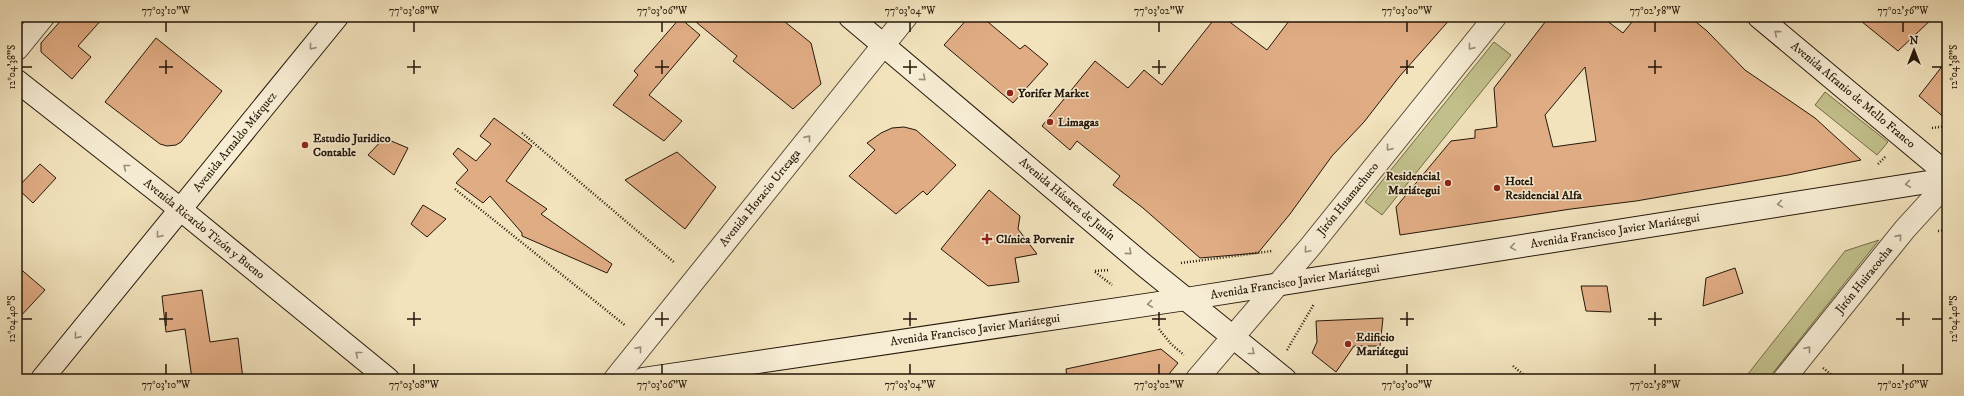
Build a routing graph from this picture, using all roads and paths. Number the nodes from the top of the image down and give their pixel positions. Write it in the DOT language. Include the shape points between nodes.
graph roads {
  1 [pos="43,17"];
  2 [pos="337,17"];
  3 [pos="850,17"];
  4 [pos="906,17"];
  5 [pos="1495,17"];
  6 [pos="1759,17"];
  7 [pos="884,44"];
  8 [pos="17,48"];
  9 [pos="17,81"];
  10 [pos="1947,126"];
  11 [pos="1929,128"];
  12 [pos="522,133"];
  13 [pos="1888,154"];
  14 [pos="1877,171"];
  15 [pos="1947,174"];
  16 [pos="1947,179"];
  17 [pos="1947,183"];
  18 [pos="455,189"];
  19 [pos="180,210"];
  20 [pos="1280,250"];
  21 [pos="1180,263"];
  22 [pos="695,279"];
  23 [pos="1278,284"];
  24 [pos="1186,299"];
  25 [pos="1317,299"];
  26 [pos="1155,324"];
  27 [pos="1232,337"];
  28 [pos="646,340"];
  29 [pos="1285,353"];
  30 [pos="1188,358"];
  31 [pos="1513,366"];
  32 [pos="42,379"];
  33 [pos="388,379"];
  34 [pos="615,379"];
  35 [pos="643,379"];
  36 [pos="1197,379"];
  37 [pos="1285,379"];
  38 [pos="1529,379"];
  39 [pos="1784,379"];
  1 -- 8 [label="street"];
  2 -- 19 [label="street, Avenida Arnaldo Márquez, one-way"];
  3 -- 7 [label="street, Avenida Húsares de Junín"];
  4 -- 7 [label="street, Avenida Horacio Urteaga"];
  5 -- 23 [label="street, Jirón Huamachuco, one-way"];
  15 -- 6 [label="street, Avenida Afranio de Mello Franco, one-way"];
  22 -- 7 [label="street, Avenida Horacio Urteaga, one-way"];
  7 -- 24 [label="street, Avenida Húsares de Junín, one-way"];
  19 -- 9 [label="street, Avenida Ricardo Tizón y Bueno, one-way"];
  10 -- 11 [label="path"];
  12 -- 22 [label="path"];
  13 -- 14 [label="path" via="1878,163"];
  16 -- 23 [label="street, Avenida Francisco Javier Mariátegui, one-way"];
  39 -- 17 [label="street, Jirón Huiracocha, one-way" via="1905,230"];
  18 -- 28 [label="path" via="626,327"];
  19 -- 32 [label="street, Avenida Arnaldo Márquez, one-way"];
  33 -- 19 [label="street, Avenida Ricardo Tizón y Bueno, one-way"];
  20 -- 21 [label="path"];
  22 -- 28 [label="street, Avenida Horacio Urteaga"];
  23 -- 24 [label="street, Avenida Francisco Javier Mariátegui"];
  23 -- 27 [label="street, Jirón Huamachuco"];
  24 -- 27 [label="street, Avenida Húsares de Junín"];
  24 -- 35 [label="street, Avenida Francisco Javier Mariátegui, one-way"];
  25 -- 29 [label="path"];
  26 -- 30 [label="path" via="1171,344"];
  27 -- 36 [label="street, Jirón Huamachuco"];
  27 -- 37 [label="street, Avenida Húsares de Junín, one-way"];
  34 -- 28 [label="street, Avenida Horacio Urteaga, one-way"];
  31 -- 38 [label="path"];
}
